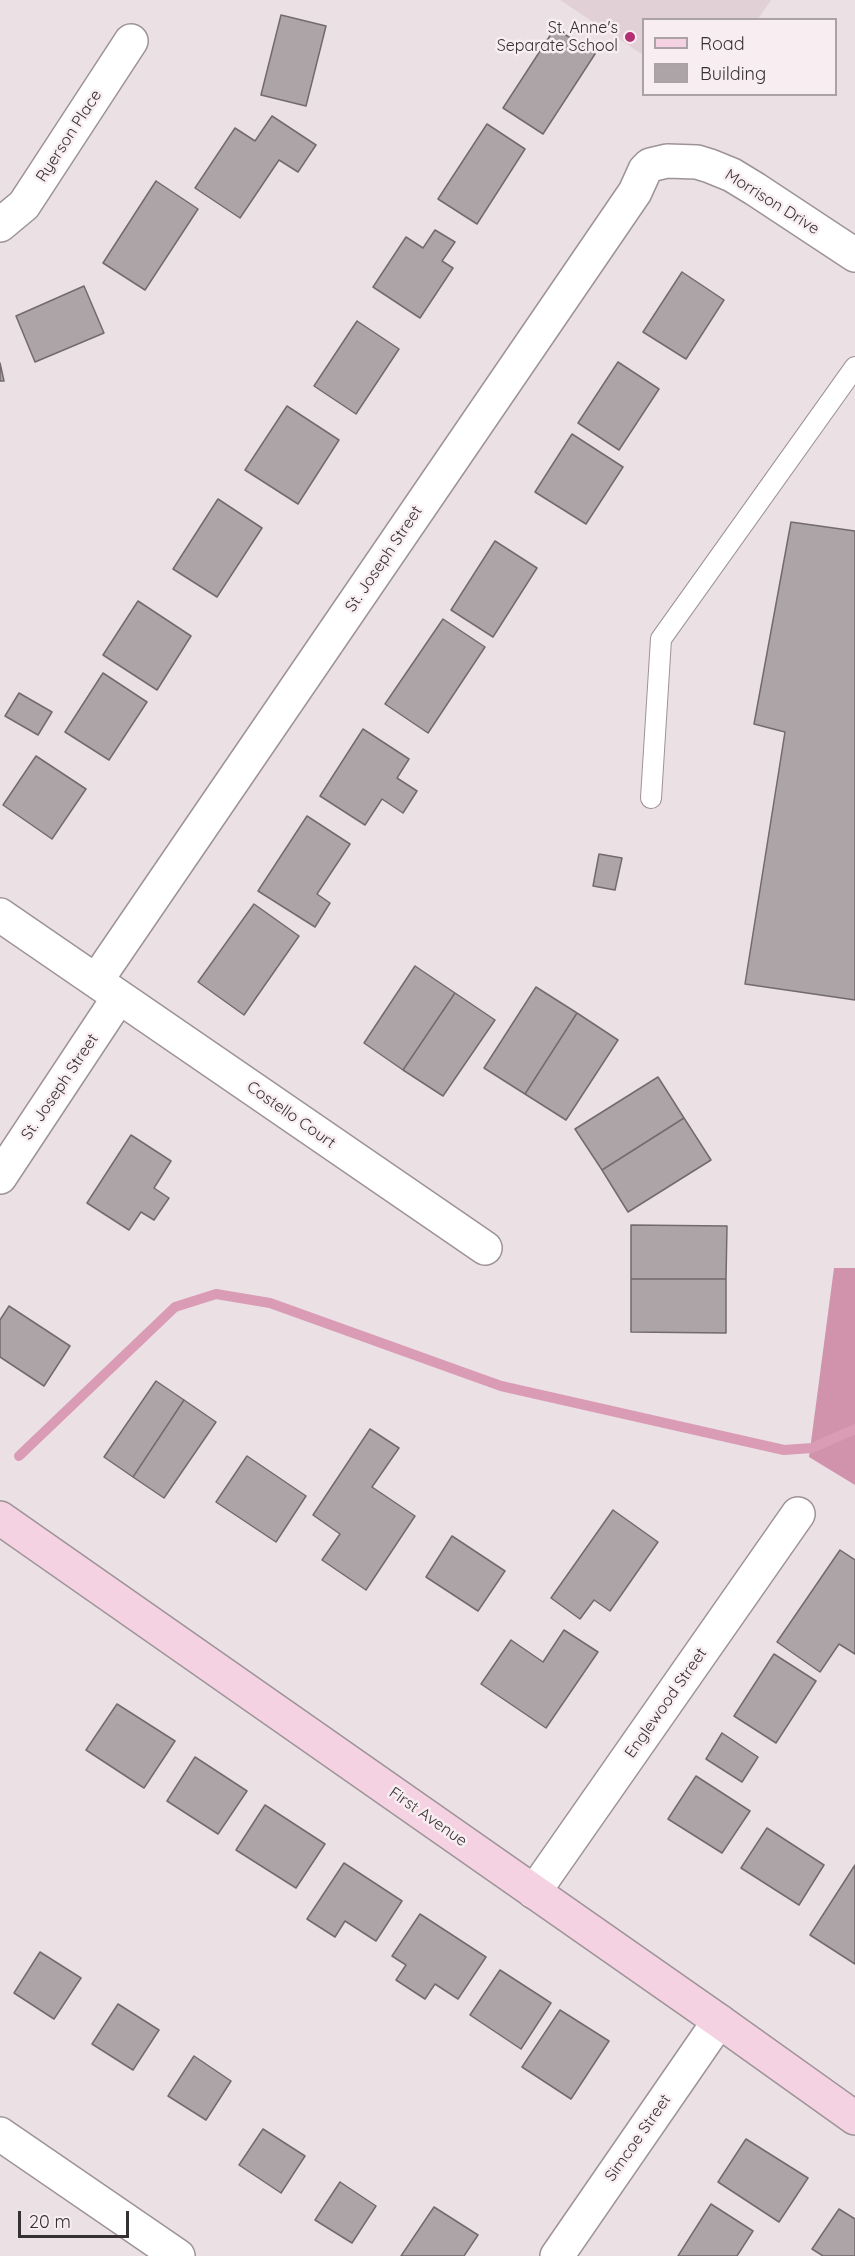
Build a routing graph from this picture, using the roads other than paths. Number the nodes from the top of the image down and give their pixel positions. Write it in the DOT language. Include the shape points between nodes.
graph roads {
  1 [pos="131,41"];
  2 [pos="684,161"];
  3 [pos="0,225"];
  4 [pos="855,255"];
  5 [pos="855,367"];
  6 [pos="651,798"];
  7 [pos="0,915"];
  8 [pos="108,989"];
  9 [pos="0,1177"];
  10 [pos="485,1248"];
  11 [pos="798,1514"];
  12 [pos="0,1518"];
  13 [pos="534,1892"];
  14 [pos="719,2021"];
  15 [pos="855,2118"];
  16 [pos="0,2134"];
  17 [pos="178,2256"];
  18 [pos="557,2256"];
  1 -- 3 [label="street, Ryerson Place" via="24,205"];
  2 -- 4 [label="street, Morrison Drive" via="732,175"];
  2 -- 8 [label="street, St. Joseph Street" via="659,162 645,170 635,192"];
  5 -- 6 [label="lane" via="661,639"];
  7 -- 8 [label="street, Costello Court"];
  8 -- 9 [label="street, St. Joseph Street"];
  8 -- 10 [label="street, Costello Court"];
  11 -- 13 [label="street, Englewood Street"];
  12 -- 13 [label="main road, First Avenue"];
  13 -- 14 [label="main road, First Avenue"];
  14 -- 15 [label="main road, First Avenue"];
  14 -- 18 [label="street, Simcoe Street"];
  16 -- 17 [label="street"];
}
